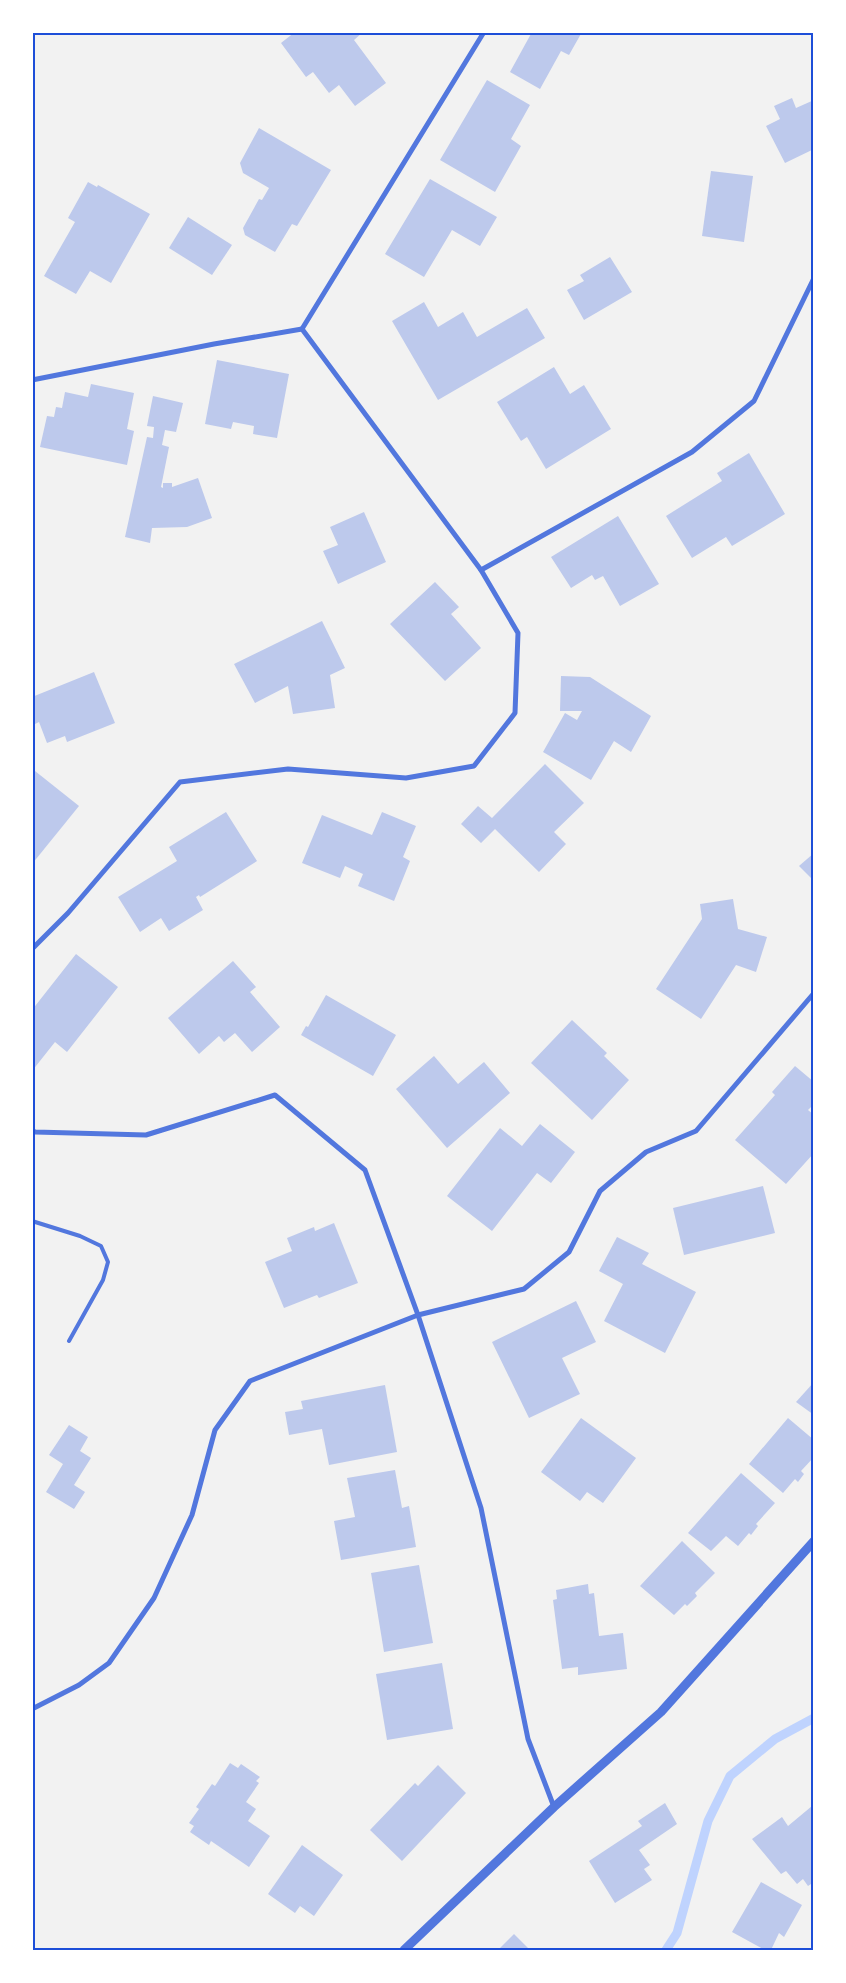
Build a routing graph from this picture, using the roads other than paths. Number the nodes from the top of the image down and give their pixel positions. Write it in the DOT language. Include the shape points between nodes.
graph roads {
  1 [pos="484,32"];
  2 [pos="814,278"];
  3 [pos="302,329"];
  4 [pos="32,380"];
  5 [pos="481,570"];
  6 [pos="32,949"];
  7 [pos="814,993"];
  8 [pos="32,1130"];
  9 [pos="32,1221"];
  10 [pos="418,1315"];
  11 [pos="68,1341"];
  12 [pos="814,1541"];
  13 [pos="32,1709"];
  14 [pos="554,1807"];
  15 [pos="404,1950"];
  1 -- 3 [label="street"];
  2 -- 5 [label="street" via="754,401 692,452"];
  3 -- 4 [label="street"];
  3 -- 5 [label="street"];
  5 -- 6 [label="street" via="518,633 516,695 515,713 474,766 406,778 288,769 180,782 68,914"];
  7 -- 10 [label="street" via="696,1131 646,1152 600,1191 569,1252 532,1283 524,1289"];
  8 -- 10 [label="street" via="146,1135 275,1095 365,1170"];
  9 -- 11 [label="lane" via="100,1246 108,1262 103,1280"];
  10 -- 13 [label="street" via="250,1380 215,1430 192,1515 154,1598 109,1663 78,1685"];
  10 -- 14 [label="street" via="481,1508 528,1739"];
  12 -- 14 [label="street" via="661,1712"];
  14 -- 15 [label="street"];
}
